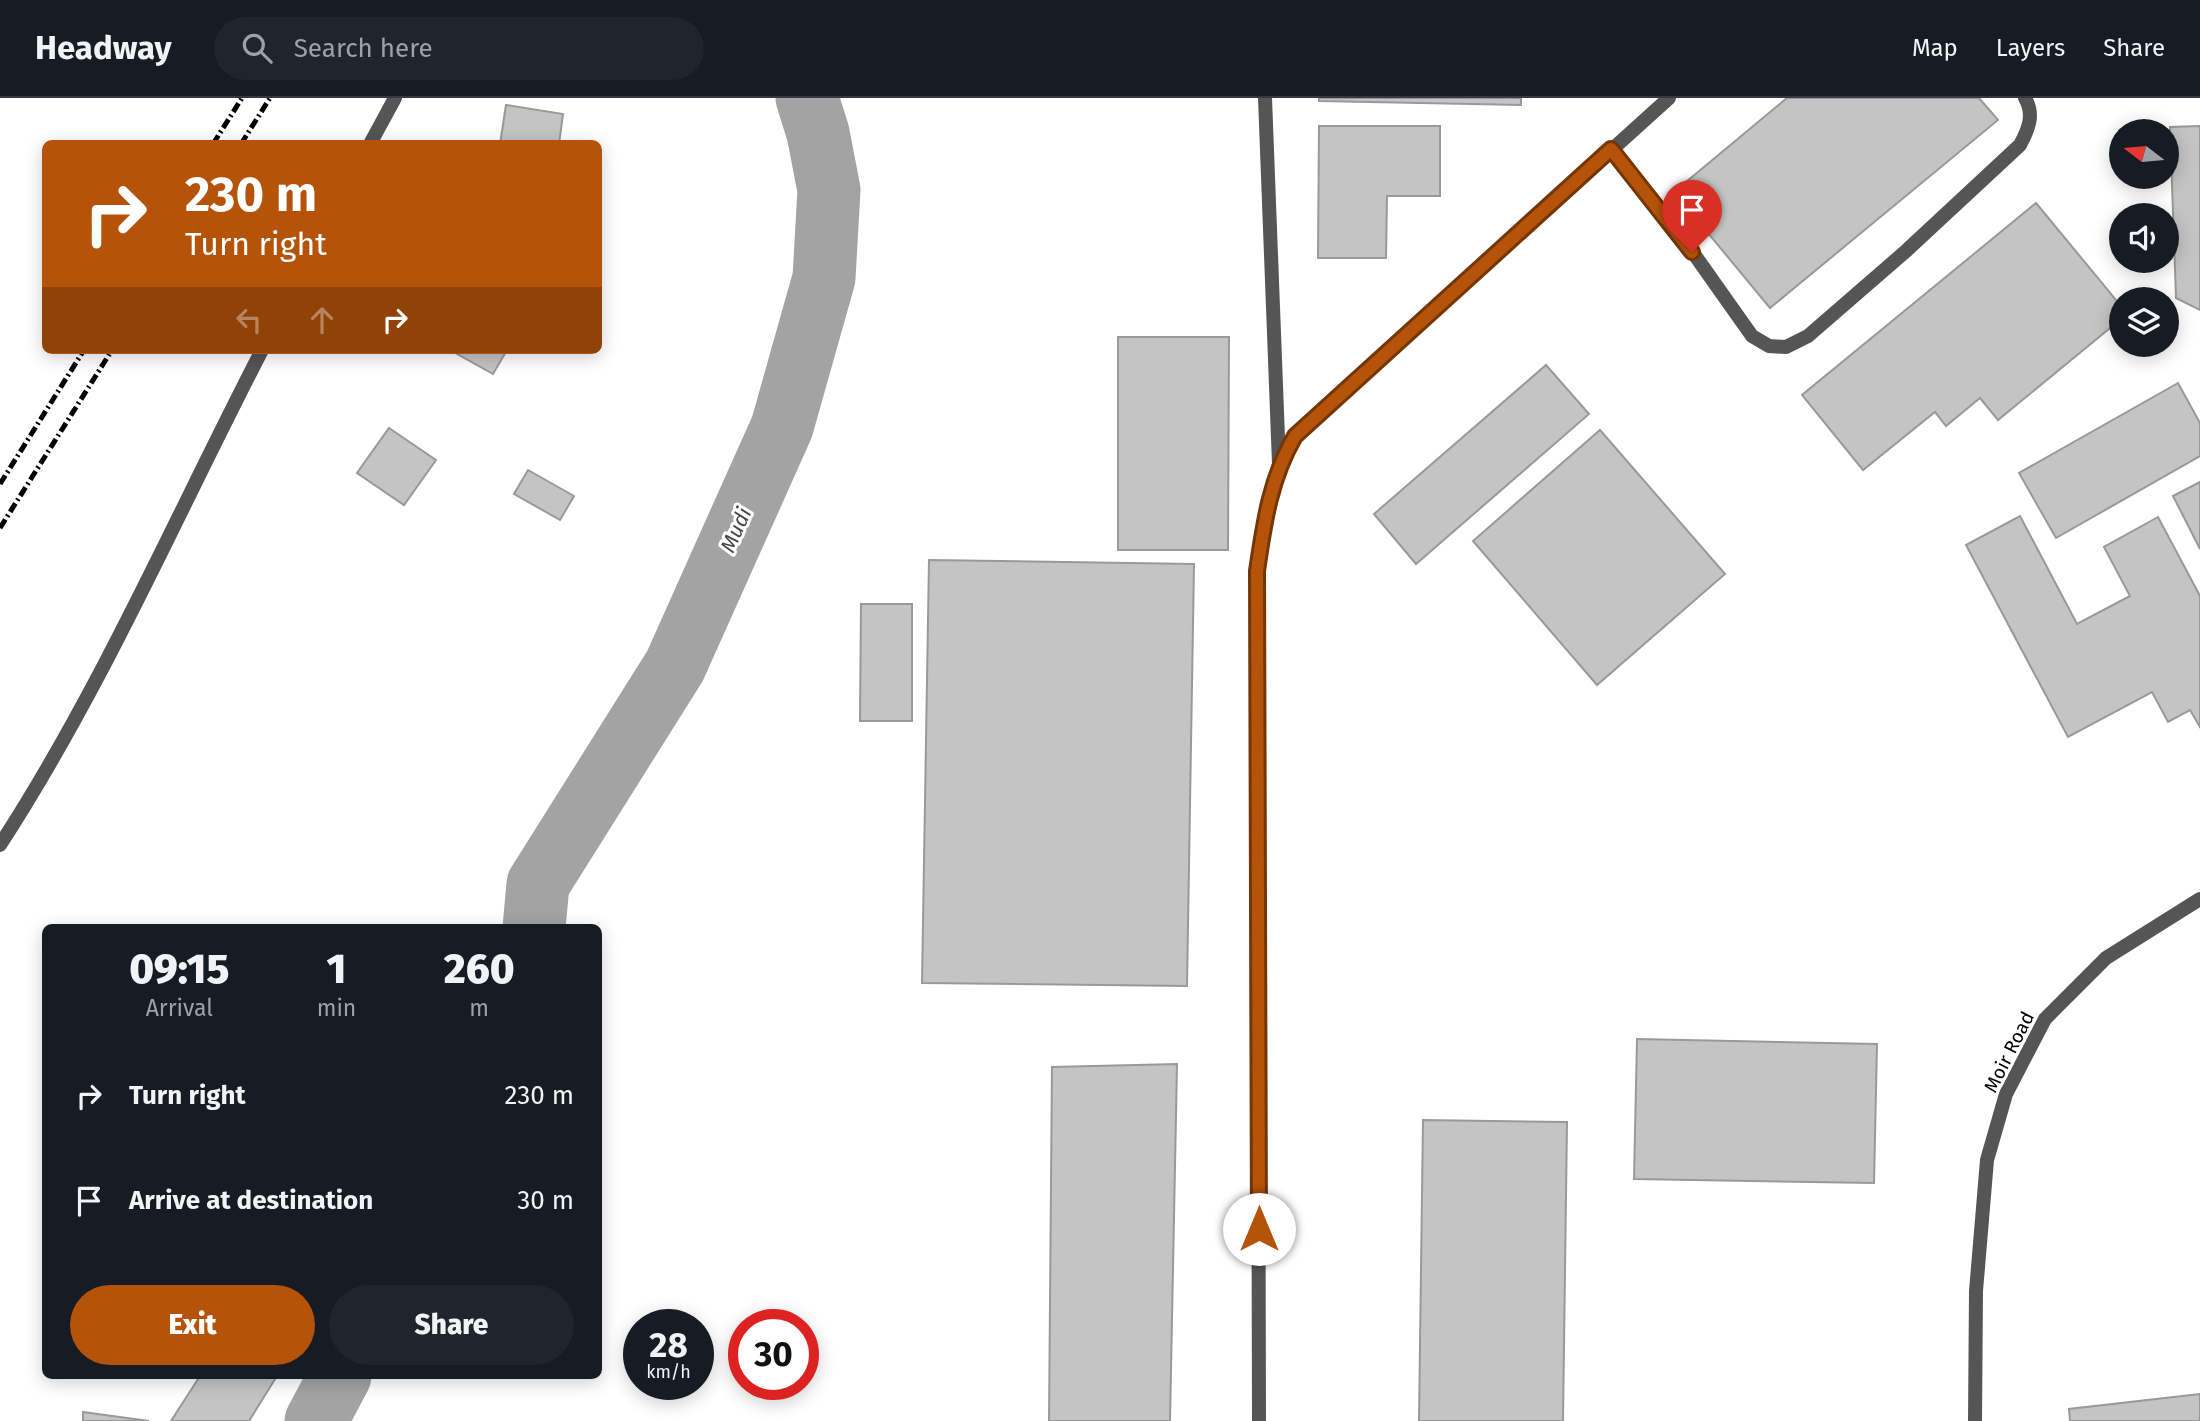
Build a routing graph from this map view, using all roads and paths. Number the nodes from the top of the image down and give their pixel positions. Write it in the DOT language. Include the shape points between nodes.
graph roads {
  1 [pos="395,98"];
  2 [pos="1265,98"];
  3 [pos="1669,98"];
  4 [pos="2025,98"];
  5 [pos="372,140"];
  6 [pos="1611,149"];
  7 [pos="259,354"];
  8 [pos="1279,464"];
  9 [pos="0,845"];
  10 [pos="2200,898"];
  11 [pos="1259,1421"];
  12 [pos="1975,1421"];
  1 -- 5 [label="street"];
  2 -- 8 [label="street"];
  3 -- 6 [label="street"];
  4 -- 6 [label="street" via="2030,126 2020,145 1818,328 1786,347 1769,346 1752,336 1677,230"];
  6 -- 8 [label="street" via="1295,436"];
  7 -- 9 [label="street" via="144,590 39,785"];
  8 -- 11 [label="street" via="1267,503 1257,571"];
  10 -- 12 [label="street, Moir Road" via="2106,958 2045,1019 2006,1094 1987,1160 1976,1291"];
}
